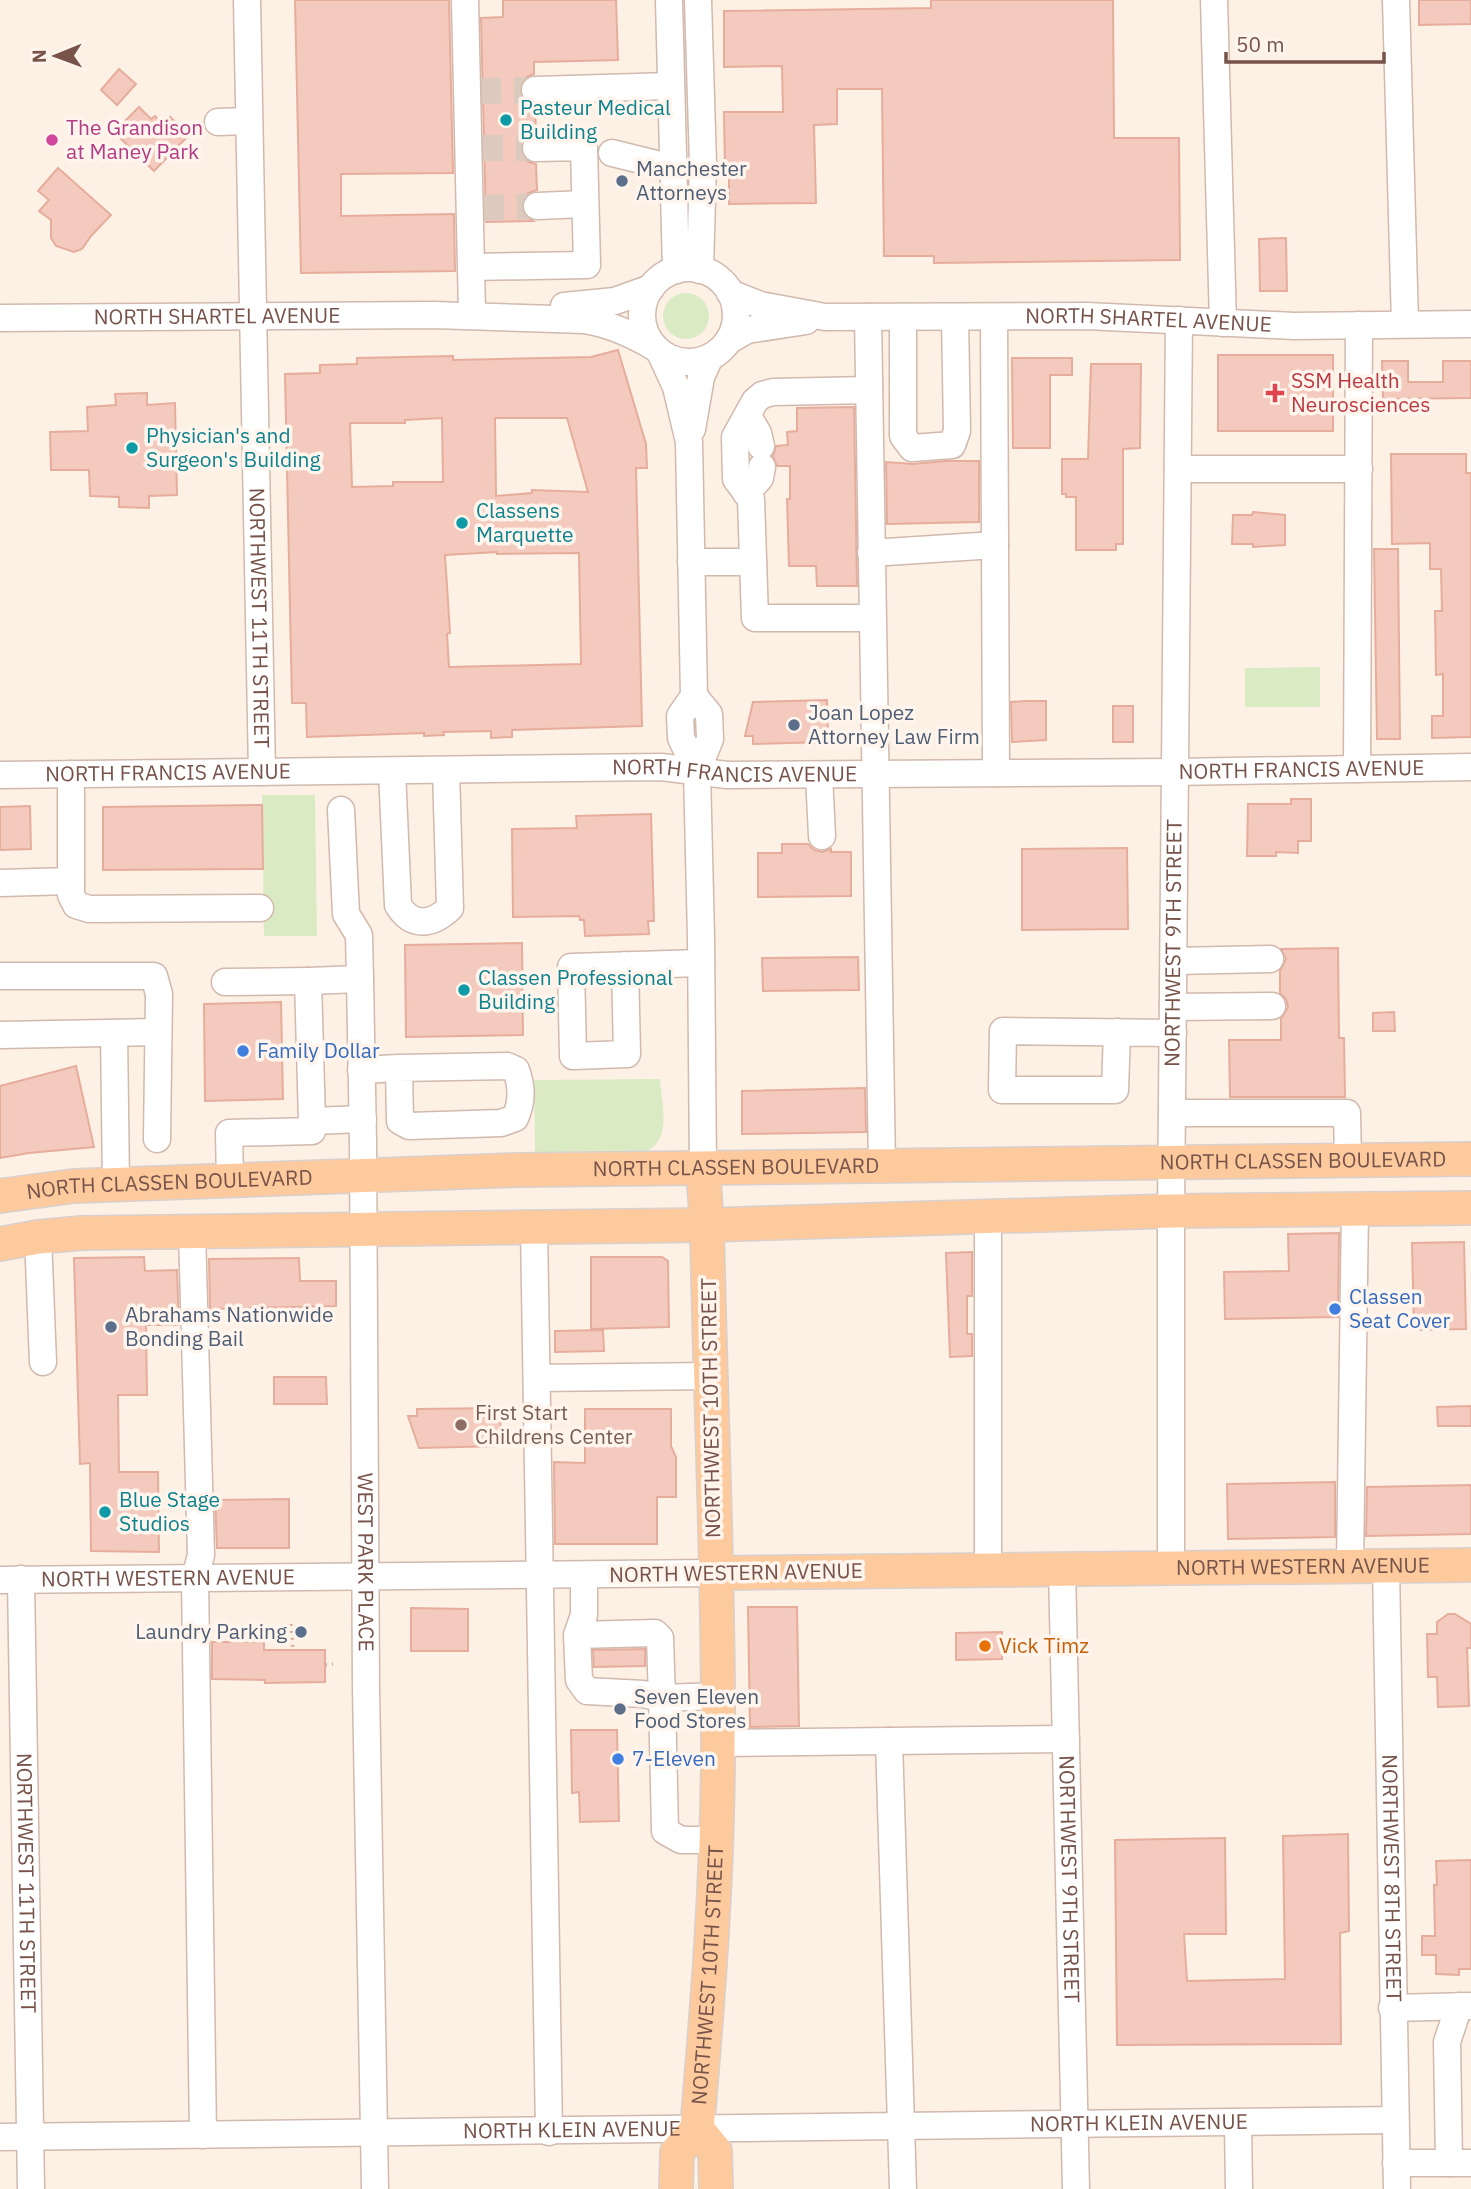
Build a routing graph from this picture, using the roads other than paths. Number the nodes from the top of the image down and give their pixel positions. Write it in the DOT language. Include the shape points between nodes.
graph roads {
  1 [pos="247,0"];
  2 [pos="466,0"];
  3 [pos="669,0"];
  4 [pos="698,0"];
  5 [pos="1214,0"];
  6 [pos="1396,0"];
  7 [pos="671,86"];
  8 [pos="535,90"];
  9 [pos="249,121"];
  10 [pos="218,122"];
  11 [pos="536,148"];
  12 [pos="612,153"];
  13 [pos="673,169"];
  14 [pos="585,204"];
  15 [pos="537,206"];
  16 [pos="472,267"];
  17 [pos="688,270"];
  18 [pos="651,288"];
  19 [pos="730,293"];
  20 [pos="472,312"];
  21 [pos="433,315"];
  22 [pos="252,316"];
  23 [pos="825,317"];
  24 [pos="868,317"];
  25 [pos="903,317"];
  26 [pos="0,318"];
  27 [pos="955,318"];
  28 [pos="994,318"];
  29 [pos="1179,320"];
  30 [pos="1223,323"];
  31 [pos="1405,324"];
  32 [pos="1471,324"];
  33 [pos="1359,325"];
  34 [pos="657,349"];
  35 [pos="719,349"];
  36 [pos="869,390"];
  37 [pos="748,416"];
  38 [pos="689,442"];
  39 [pos="1178,469"];
  40 [pos="1359,469"];
  41 [pos="747,492"];
  42 [pos="995,545"];
  43 [pos="871,553"];
  44 [pos="691,562"];
  45 [pos="752,562"];
  46 [pos="872,618"];
  47 [pos="1471,767"];
  48 [pos="1357,769"];
  49 [pos="446,770"];
  50 [pos="392,771"];
  51 [pos="697,771"];
  52 [pos="262,772"];
  53 [pos="1175,772"];
  54 [pos="71,774"];
  55 [pos="875,774"];
  56 [pos="996,774"];
  57 [pos="0,775"];
  58 [pos="818,775"];
  59 [pos="341,810"];
  60 [pos="822,836"];
  61 [pos="71,881"];
  62 [pos="0,883"];
  63 [pos="260,908"];
  64 [pos="1270,959"];
  65 [pos="1174,961"];
  66 [pos="701,963"];
  67 [pos="625,965"];
  68 [pos="0,976"];
  69 [pos="360,979"];
  70 [pos="308,981"];
  71 [pos="225,982"];
  72 [pos="1272,1006"];
  73 [pos="1173,1007"];
  74 [pos="158,1032"];
  75 [pos="1117,1032"];
  76 [pos="114,1033"];
  77 [pos="1173,1033"];
  78 [pos="0,1035"];
  79 [pos="399,1068"];
  80 [pos="361,1070"];
  81 [pos="1172,1114"];
  82 [pos="362,1119"];
  83 [pos="312,1121"];
  84 [pos="157,1139"];
  85 [pos="1471,1159"];
  86 [pos="1348,1160"];
  87 [pos="1172,1163"];
  88 [pos="882,1166"];
  89 [pos="703,1169"];
  90 [pos="363,1177"];
  91 [pos="230,1181"];
  92 [pos="116,1184"];
  93 [pos="0,1196"];
  94 [pos="1471,1208"];
  95 [pos="1355,1209"];
  96 [pos="1171,1211"];
  97 [pos="988,1218"];
  98 [pos="706,1225"];
  99 [pos="534,1228"];
  100 [pos="363,1230"];
  101 [pos="192,1231"];
  102 [pos="38,1237"];
  103 [pos="0,1244"];
  104 [pos="43,1362"];
  105 [pos="710,1376"];
  106 [pos="537,1378"];
  107 [pos="1471,1565"];
  108 [pos="1350,1566"];
  109 [pos="1386,1566"];
  110 [pos="1171,1568"];
  111 [pos="1062,1569"];
  112 [pos="988,1570"];
  113 [pos="715,1573"];
  114 [pos="584,1574"];
  115 [pos="540,1575"];
  116 [pos="366,1576"];
  117 [pos="195,1578"];
  118 [pos="11,1580"];
  119 [pos="577,1635"];
  120 [pos="718,1696"];
  121 [pos="662,1698"];
  122 [pos="1066,1738"];
  123 [pos="889,1741"];
  124 [pos="718,1743"];
  125 [pos="717,1840"];
  126 [pos="1465,2006"];
  127 [pos="1392,2008"];
  128 [pos="1395,2120"];
  129 [pos="1238,2123"];
  130 [pos="1075,2124"];
  131 [pos="902,2126"];
  132 [pos="697,2129"];
  133 [pos="549,2132"];
  134 [pos="374,2133"];
  135 [pos="203,2135"];
  136 [pos="0,2137"];
  137 [pos="30,2137"];
  138 [pos="1460,2163"];
  139 [pos="1397,2176"];
  140 [pos="31,2189"];
  141 [pos="375,2189"];
  142 [pos="676,2189"];
  143 [pos="716,2189"];
  144 [pos="903,2189"];
  145 [pos="1076,2189"];
  146 [pos="1239,2189"];
  1 -- 9 [label="street, NORTHWEST 11TH STREET" via="239,56"];
  2 -- 16 [label="street" via="472,91"];
  3 -- 7 [label="street"];
  4 -- 17 [label="street" via="703,164"];
  5 -- 30 [label="street"];
  6 -- 31 [label="street"];
  7 -- 8 [label="street"];
  7 -- 13 [label="street"];
  9 -- 10 [label="street"];
  9 -- 22 [label="street, NORTHWEST 11TH STREET"];
  11 -- 14 [label="street" via="584,148"];
  12 -- 13 [label="street"];
  13 -- 17 [label="street"];
  14 -- 15 [label="street"];
  14 -- 16 [label="street" via="587,265"];
  16 -- 20 [label="street"];
  17 -- 18 [label="street" via="659,278"];
  17 -- 19 [label="street" via="717,278"];
  18 -- 20 [label="street, NORTH SHARTEL AVENUE" via="601,304"];
  18 -- 34 [label="street" via="642,316"];
  19 -- 23 [label="street, NORTH SHARTEL AVENUE" via="760,305"];
  19 -- 35 [label="street" via="735,320"];
  20 -- 21 [label="street, NORTH SHARTEL AVENUE"];
  21 -- 22 [label="street, NORTH SHARTEL AVENUE"];
  21 -- 34 [label="street, NORTH SHARTEL AVENUE" via="601,322"];
  22 -- 26 [label="street, NORTH SHARTEL AVENUE"];
  22 -- 52 [label="street, NORTHWEST 11TH STREET"];
  23 -- 24 [label="street, NORTH SHARTEL AVENUE"];
  23 -- 35 [label="street, NORTH SHARTEL AVENUE" via="747,330"];
  24 -- 25 [label="street, NORTH SHARTEL AVENUE"];
  24 -- 36 [label="street"];
  25 -- 27 [label="street, NORTH SHARTEL AVENUE"];
  25 -- 27 [label="street" via="904,436 912,449 952,446 957,431"];
  27 -- 28 [label="street, NORTH SHARTEL AVENUE"];
  28 -- 29 [label="street, NORTH SHARTEL AVENUE"];
  28 -- 42 [label="street"];
  29 -- 30 [label="street, NORTH SHARTEL AVENUE"];
  29 -- 39 [label="street, NORTHWEST 9TH STREET"];
  30 -- 33 [label="street, NORTH SHARTEL AVENUE"];
  31 -- 32 [label="street, NORTH SHARTEL AVENUE"];
  31 -- 33 [label="street, NORTH SHARTEL AVENUE"];
  33 -- 40 [label="street"];
  34 -- 35 [label="street" via="684,362 695,362"];
  34 -- 38 [label="street, NORTHWEST 10TH STREET" via="676,387"];
  35 -- 38 [label="street, NORTHWEST 10TH STREET" via="701,377"];
  36 -- 37 [label="street" via="773,392 755,401"];
  36 -- 43 [label="street"];
  37 -- 41 [label="street" via="735,437 736,479"];
  37 -- 41 [label="street" via="758,433 762,456 760,478"];
  38 -- 44 [label="street, NORTHWEST 10TH STREET"];
  39 -- 40 [label="street"];
  39 -- 53 [label="street, NORTHWEST 9TH STREET"];
  40 -- 48 [label="street"];
  41 -- 45 [label="street"];
  42 -- 43 [label="street"];
  42 -- 56 [label="street"];
  43 -- 46 [label="street"];
  44 -- 45 [label="street"];
  44 -- 51 [label="street, NORTHWEST 10TH STREET" via="694,696 680,716 681,737"];
  45 -- 46 [label="street" via="755,618"];
  46 -- 55 [label="street"];
  47 -- 48 [label="street, NORTH FRANCIS AVENUE"];
  48 -- 53 [label="street, NORTH FRANCIS AVENUE"];
  49 -- 50 [label="street, NORTH FRANCIS AVENUE"];
  49 -- 50 [label="street" via="450,908 440,918 419,922 405,918 398,905"];
  49 -- 51 [label="street, NORTH FRANCIS AVENUE" via="661,767"];
  50 -- 52 [label="street, NORTH FRANCIS AVENUE"];
  51 -- 58 [label="street, NORTH FRANCIS AVENUE"];
  51 -- 66 [label="street, NORTHWEST 10TH STREET"];
  52 -- 54 [label="street, NORTH FRANCIS AVENUE"];
  53 -- 56 [label="street, NORTH FRANCIS AVENUE"];
  53 -- 65 [label="street, NORTHWEST 9TH STREET"];
  54 -- 57 [label="street, NORTH FRANCIS AVENUE"];
  54 -- 61 [label="street"];
  55 -- 56 [label="street, NORTH FRANCIS AVENUE"];
  55 -- 58 [label="street, NORTH FRANCIS AVENUE"];
  55 -- 88 [label="street"];
  58 -- 60 [label="street"];
  59 -- 69 [label="street, WEST PARK PLACE" via="346,914 359,935"];
  61 -- 62 [label="street"];
  61 -- 63 [label="street" via="76,905 89,909"];
  64 -- 65 [label="street"];
  65 -- 73 [label="street, NORTHWEST 9TH STREET"];
  66 -- 67 [label="street"];
  66 -- 89 [label="street, NORTHWEST 10TH STREET"];
  68 -- 74 [label="street" via="155,976"];
  69 -- 70 [label="street"];
  69 -- 80 [label="street, WEST PARK PLACE"];
  70 -- 71 [label="street"];
  70 -- 83 [label="street"];
  72 -- 73 [label="street"];
  73 -- 77 [label="street, NORTHWEST 9TH STREET"];
  74 -- 76 [label="street"];
  74 -- 84 [label="street"];
  75 -- 75 [label="street" via="1003,1031 1002,1090 1115,1090"];
  75 -- 77 [label="street"];
  76 -- 78 [label="street"];
  76 -- 92 [label="street"];
  77 -- 81 [label="street, NORTHWEST 9TH STREET"];
  79 -- 79 [label="street" via="400,1121 409,1126 501,1123 515,1118 521,1107 516,1070 507,1066"];
  79 -- 80 [label="street"];
  80 -- 82 [label="street, WEST PARK PLACE"];
  81 -- 86 [label="street" via="1347,1113"];
  81 -- 87 [label="street, NORTHWEST 9TH STREET"];
  82 -- 83 [label="street"];
  82 -- 90 [label="street, WEST PARK PLACE"];
  83 -- 91 [label="street" via="312,1131 229,1133"];
  85 -- 86 [label="main road, NORTH CLASSEN BOULEVARD"];
  86 -- 87 [label="main road, NORTH CLASSEN BOULEVARD"];
  87 -- 88 [label="main road, NORTH CLASSEN BOULEVARD"];
  87 -- 96 [label="street, NORTHWEST 9TH STREET"];
  88 -- 89 [label="main road, NORTH CLASSEN BOULEVARD"];
  89 -- 90 [label="main road, NORTH CLASSEN BOULEVARD"];
  89 -- 98 [label="main road, NORTHWEST 10TH STREET"];
  90 -- 91 [label="main road, NORTH CLASSEN BOULEVARD"];
  90 -- 100 [label="street, WEST PARK PLACE"];
  91 -- 92 [label="main road, NORTH CLASSEN BOULEVARD"];
  92 -- 93 [label="main road, NORTH CLASSEN BOULEVARD"];
  94 -- 95 [label="main road, NORTH CLASSEN BOULEVARD"];
  95 -- 96 [label="main road, NORTH CLASSEN BOULEVARD"];
  95 -- 108 [label="street"];
  96 -- 97 [label="main road, NORTH CLASSEN BOULEVARD"];
  96 -- 110 [label="street, NORTHWEST 9TH STREET"];
  97 -- 98 [label="main road, NORTH CLASSEN BOULEVARD"];
  97 -- 112 [label="street"];
  98 -- 99 [label="main road, NORTH CLASSEN BOULEVARD"];
  98 -- 105 [label="main road, NORTHWEST 10TH STREET"];
  99 -- 100 [label="main road, NORTH CLASSEN BOULEVARD"];
  99 -- 106 [label="street"];
  100 -- 101 [label="main road, NORTH CLASSEN BOULEVARD"];
  100 -- 116 [label="street, WEST PARK PLACE"];
  101 -- 102 [label="main road, NORTH CLASSEN BOULEVARD"];
  101 -- 117 [label="street" via="201,1555"];
  102 -- 103 [label="main road, NORTH CLASSEN BOULEVARD"];
  102 -- 104 [label="street"];
  105 -- 106 [label="street"];
  105 -- 113 [label="main road, NORTHWEST 10TH STREET"];
  106 -- 115 [label="street"];
  107 -- 109 [label="main road, NORTH WESTERN AVENUE"];
  108 -- 109 [label="main road, NORTH WESTERN AVENUE"];
  108 -- 110 [label="main road, NORTH WESTERN AVENUE"];
  109 -- 127 [label="street, NORTHWEST 8TH STREET"];
  110 -- 111 [label="main road, NORTH WESTERN AVENUE"];
  111 -- 112 [label="main road, NORTH WESTERN AVENUE"];
  111 -- 122 [label="street, NORTHWEST 9TH STREET"];
  112 -- 113 [label="main road, NORTH WESTERN AVENUE"];
  113 -- 114 [label="street, NORTH WESTERN AVENUE"];
  113 -- 120 [label="main road, NORTHWEST 10TH STREET"];
  114 -- 115 [label="street, NORTH WESTERN AVENUE"];
  114 -- 119 [label="street" via="584,1615"];
  115 -- 116 [label="street, NORTH WESTERN AVENUE"];
  115 -- 133 [label="street"];
  116 -- 117 [label="street, NORTH WESTERN AVENUE"];
  116 -- 134 [label="street, WEST PARK PLACE"];
  117 -- 118 [label="street, NORTH WESTERN AVENUE"];
  117 -- 135 [label="street"];
  118 -- 137 [label="street, NORTHWEST 11TH STREET"];
  119 -- 121 [label="street" via="579,1679 587,1691"];
  119 -- 121 [label="street" via="655,1633 660,1637"];
  120 -- 121 [label="street"];
  120 -- 124 [label="main road, NORTHWEST 10TH STREET"];
  121 -- 125 [label="street" via="665,1831 681,1840"];
  122 -- 123 [label="street"];
  122 -- 130 [label="street, NORTHWEST 9TH STREET"];
  123 -- 124 [label="street"];
  123 -- 131 [label="street"];
  124 -- 125 [label="main road, NORTHWEST 10TH STREET"];
  125 -- 132 [label="main road, NORTHWEST 10TH STREET"];
  126 -- 127 [label="street"];
  126 -- 138 [label="street" via="1447,2042"];
  127 -- 128 [label="street, NORTHWEST 8TH STREET"];
  128 -- 129 [label="street, NORTH KLEIN AVENUE"];
  128 -- 139 [label="street, NORTHWEST 8TH STREET"];
  129 -- 130 [label="street, NORTH KLEIN AVENUE"];
  129 -- 146 [label="street"];
  130 -- 131 [label="street, NORTH KLEIN AVENUE"];
  130 -- 145 [label="street, NORTHWEST 9TH STREET"];
  131 -- 132 [label="street, NORTH KLEIN AVENUE"];
  131 -- 144 [label="street"];
  132 -- 133 [label="street, NORTH KLEIN AVENUE"];
  132 -- 142 [label="main road, NORTHWEST 10TH STREET" via="677,2152"];
  132 -- 143 [label="main road, NORTHWEST 10TH STREET" via="715,2151"];
  133 -- 134 [label="street, NORTH KLEIN AVENUE"];
  134 -- 135 [label="street, NORTH KLEIN AVENUE"];
  134 -- 141 [label="street, WEST PARK PLACE"];
  135 -- 137 [label="street, NORTH KLEIN AVENUE"];
  136 -- 137 [label="street, NORTH KLEIN AVENUE"];
  137 -- 140 [label="street, NORTHWEST 11TH STREET"];
  138 -- 139 [label="street"];
}
